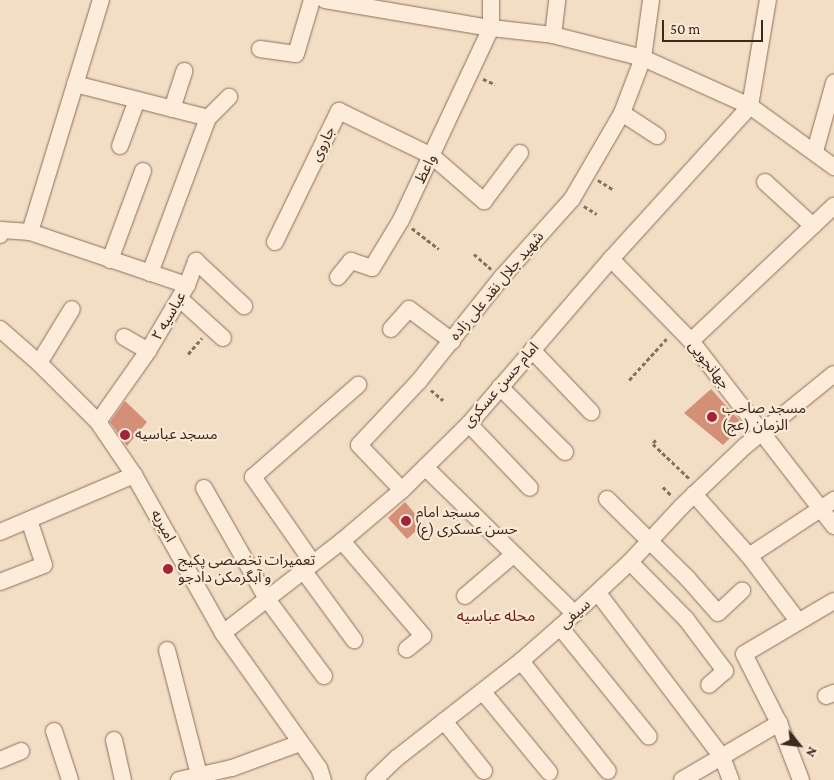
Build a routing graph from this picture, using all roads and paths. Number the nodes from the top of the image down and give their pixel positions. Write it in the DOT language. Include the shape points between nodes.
graph roads {
  1 [pos="101,0"];
  2 [pos="312,0"];
  3 [pos="325,0"];
  4 [pos="491,0"];
  5 [pos="558,0"];
  6 [pos="651,0"];
  7 [pos="768,0"];
  8 [pos="352,2"];
  9 [pos="491,28"];
  10 [pos="553,34"];
  11 [pos="260,49"];
  12 [pos="643,58"];
  13 [pos="184,71"];
  14 [pos="834,83"];
  15 [pos="75,84"];
  16 [pos="229,97"];
  17 [pos="137,100"];
  18 [pos="750,106"];
  19 [pos="172,109"];
  20 [pos="622,113"];
  21 [pos="208,118"];
  22 [pos="657,136"];
  23 [pos="120,146"];
  24 [pos="815,151"];
  25 [pos="520,153"];
  26 [pos="432,156"];
  27 [pos="834,167"];
  28 [pos="143,170"];
  29 [pos="765,182"];
  30 [pos="834,206"];
  31 [pos="401,220"];
  32 [pos="813,226"];
  33 [pos="30,232"];
  34 [pos="0,235"];
  35 [pos="275,242"];
  36 [pos="439,249"];
  37 [pos="474,254"];
  38 [pos="611,259"];
  39 [pos="110,260"];
  40 [pos="150,273"];
  41 [pos="338,277"];
  42 [pos="502,277"];
  43 [pos="183,292"];
  44 [pos="244,306"];
  45 [pos="72,310"];
  46 [pos="678,327"];
  47 [pos="391,329"];
  48 [pos="0,330"];
  49 [pos="218,333"];
  50 [pos="124,337"];
  51 [pos="452,341"];
  52 [pos="691,341"];
  53 [pos="532,350"];
  54 [pos="148,351"];
  55 [pos="188,354"];
  56 [pos="39,363"];
  57 [pos="834,374"];
  58 [pos="630,380"];
  59 [pos="358,385"];
  60 [pos="500,387"];
  61 [pos="591,412"];
  62 [pos="98,422"];
  63 [pos="469,424"];
  64 [pos="762,432"];
  65 [pos="656,440"];
  66 [pos="565,452"];
  67 [pos="425,467"];
  68 [pos="134,475"];
  69 [pos="204,488"];
  70 [pos="530,488"];
  71 [pos="402,490"];
  72 [pos="697,492"];
  73 [pos="607,499"];
  74 [pos="828,504"];
  75 [pos="29,520"];
  76 [pos="834,526"];
  77 [pos="0,532"];
  78 [pos="342,541"];
  79 [pos="650,542"];
  80 [pos="514,555"];
  81 [pos="749,556"];
  82 [pos="630,562"];
  83 [pos="308,567"];
  84 [pos="0,582"];
  85 [pos="742,592"];
  86 [pos="598,593"];
  87 [pos="465,596"];
  88 [pos="267,599"];
  89 [pos="834,601"];
  90 [pos="574,614"];
  91 [pos="798,621"];
  92 [pos="560,627"];
  93 [pos="223,633"];
  94 [pos="354,640"];
  95 [pos="407,649"];
  96 [pos="167,650"];
  97 [pos="521,661"];
  98 [pos="324,676"];
  99 [pos="709,685"];
  100 [pos="482,692"];
  101 [pos="444,722"];
  102 [pos="779,723"];
  103 [pos="54,731"];
  104 [pos="650,736"];
  105 [pos="114,740"];
  106 [pos="300,743"];
  107 [pos="21,751"];
  108 [pos="722,757"];
  109 [pos="0,760"];
  110 [pos="484,771"];
  111 [pos="608,771"];
  112 [pos="549,772"];
  113 [pos="234,774"];
  114 [pos="321,774"];
  115 [pos="199,775"];
  116 [pos="70,780"];
  117 [pos="123,780"];
  118 [pos="179,780"];
  119 [pos="335,780"];
  120 [pos="374,780"];
  121 [pos="682,780"];
  122 [pos="731,780"];
  123 [pos="801,780"];
  1 -- 15 [label="street"];
  2 -- 11 [label="street" via="296,54"];
  3 -- 8 [label="street"];
  4 -- 9 [label="street"];
  5 -- 10 [label="street"];
  6 -- 12 [label="street, شهید جلال نقد علی زاده"];
  7 -- 18 [label="street"];
  8 -- 9 [label="street"];
  9 -- 10 [label="street"];
  9 -- 26 [label="street, واعظ"];
  10 -- 12 [label="street"];
  12 -- 18 [label="street"];
  12 -- 20 [label="street, شهید جلال نقد علی زاده"];
  13 -- 19 [label="street"];
  14 -- 24 [label="street"];
  15 -- 17 [label="street"];
  15 -- 33 [label="street"];
  16 -- 21 [label="street"];
  17 -- 19 [label="street"];
  17 -- 23 [label="street"];
  18 -- 24 [label="street"];
  18 -- 38 [label="street, امام حسن عسکری"];
  19 -- 21 [label="street"];
  20 -- 22 [label="street"];
  20 -- 42 [label="street, شهید جلال نقد علی زاده" via="572,199"];
  21 -- 40 [label="street"];
  24 -- 27 [label="street"];
  25 -- 26 [label="street" via="484,201"];
  26 -- 31 [label="street, واعظ"];
  26 -- 35 [label="street, جاروی" via="339,111"];
  28 -- 39 [label="street"];
  29 -- 32 [label="street"];
  30 -- 32 [label="street"];
  31 -- 36 [label="path"];
  31 -- 41 [label="street, واعظ" via="372,268 351,261"];
  32 -- 52 [label="street"];
  33 -- 34 [label="street" via="2,230"];
  33 -- 39 [label="street"];
  37 -- 42 [label="path"];
  38 -- 46 [label="street, جهانجویی"];
  38 -- 53 [label="street, امام حسن عسکری"];
  39 -- 40 [label="street"];
  40 -- 43 [label="street"];
  42 -- 51 [label="street, شهید جلال نقد علی زاده"];
  43 -- 44 [label="street, عباسیه ۲" via="196,261"];
  43 -- 49 [label="street"];
  43 -- 54 [label="street, عباسیه ۲"];
  45 -- 56 [label="street"];
  46 -- 52 [label="street, جهانجویی"];
  46 -- 58 [label="path"];
  47 -- 51 [label="street" via="409,309"];
  48 -- 56 [label="street, امیریه"];
  49 -- 55 [label="path"];
  50 -- 54 [label="street"];
  51 -- 71 [label="street, شهید جلال نقد علی زاده" via="359,445"];
  52 -- 64 [label="street, جهانجویی"];
  53 -- 60 [label="street, امام حسن عسکری"];
  53 -- 61 [label="street"];
  54 -- 62 [label="street, عباسیه ۲"];
  56 -- 62 [label="street, امیریه"];
  57 -- 64 [label="street, سیفی"];
  59 -- 83 [label="street" via="253,477"];
  60 -- 63 [label="street, امام حسن عسکری"];
  60 -- 66 [label="street"];
  62 -- 68 [label="street, امیریه"];
  63 -- 67 [label="street, امام حسن عسکری"];
  63 -- 70 [label="street"];
  64 -- 72 [label="street, سیفی"];
  64 -- 74 [label="street, جهانجویی"];
  65 -- 72 [label="path" via="652,444"];
  67 -- 71 [label="street, امام حسن عسکری"];
  67 -- 80 [label="street"];
  68 -- 75 [label="street"];
  68 -- 93 [label="street, امیریه"];
  69 -- 88 [label="street"];
  71 -- 78 [label="street, امام حسن عسکری"];
  72 -- 79 [label="street, سیفی"];
  72 -- 81 [label="street"];
  73 -- 79 [label="street"];
  74 -- 76 [label="street, جهانجویی"];
  74 -- 81 [label="street"];
  75 -- 77 [label="street"];
  75 -- 84 [label="street" via="44,565"];
  78 -- 83 [label="street, امام حسن عسکری"];
  78 -- 95 [label="street" via="423,636"];
  79 -- 82 [label="street, سیفی"];
  79 -- 85 [label="street" via="718,613"];
  80 -- 87 [label="street"];
  80 -- 90 [label="street"];
  81 -- 91 [label="street"];
  82 -- 86 [label="street, سیفی"];
  82 -- 99 [label="street" via="686,619 725,671"];
  83 -- 88 [label="street, امام حسن عسکری"];
  83 -- 94 [label="street"];
  86 -- 90 [label="street, سیفی"];
  86 -- 108 [label="street"];
  88 -- 93 [label="street, امام حسن عسکری"];
  88 -- 98 [label="street"];
  89 -- 91 [label="street"];
  90 -- 92 [label="street, سیفی"];
  91 -- 102 [label="street" via="744,654"];
  92 -- 97 [label="street, سیفی"];
  92 -- 104 [label="street"];
  93 -- 106 [label="street, امیریه"];
  96 -- 115 [label="street"];
  97 -- 100 [label="street, سیفی"];
  97 -- 111 [label="street"];
  100 -- 101 [label="street, سیفی"];
  100 -- 112 [label="street"];
  101 -- 110 [label="street"];
  101 -- 120 [label="street, سیفی"];
  102 -- 108 [label="street"];
  102 -- 123 [label="street"];
  103 -- 116 [label="street"];
  105 -- 117 [label="street"];
  106 -- 113 [label="street"];
  106 -- 114 [label="street, امیریه"];
  107 -- 109 [label="street"];
  108 -- 121 [label="street"];
  108 -- 122 [label="street"];
  113 -- 115 [label="street"];
  114 -- 119 [label="street, امیریه"];
  115 -- 118 [label="street"];
}
